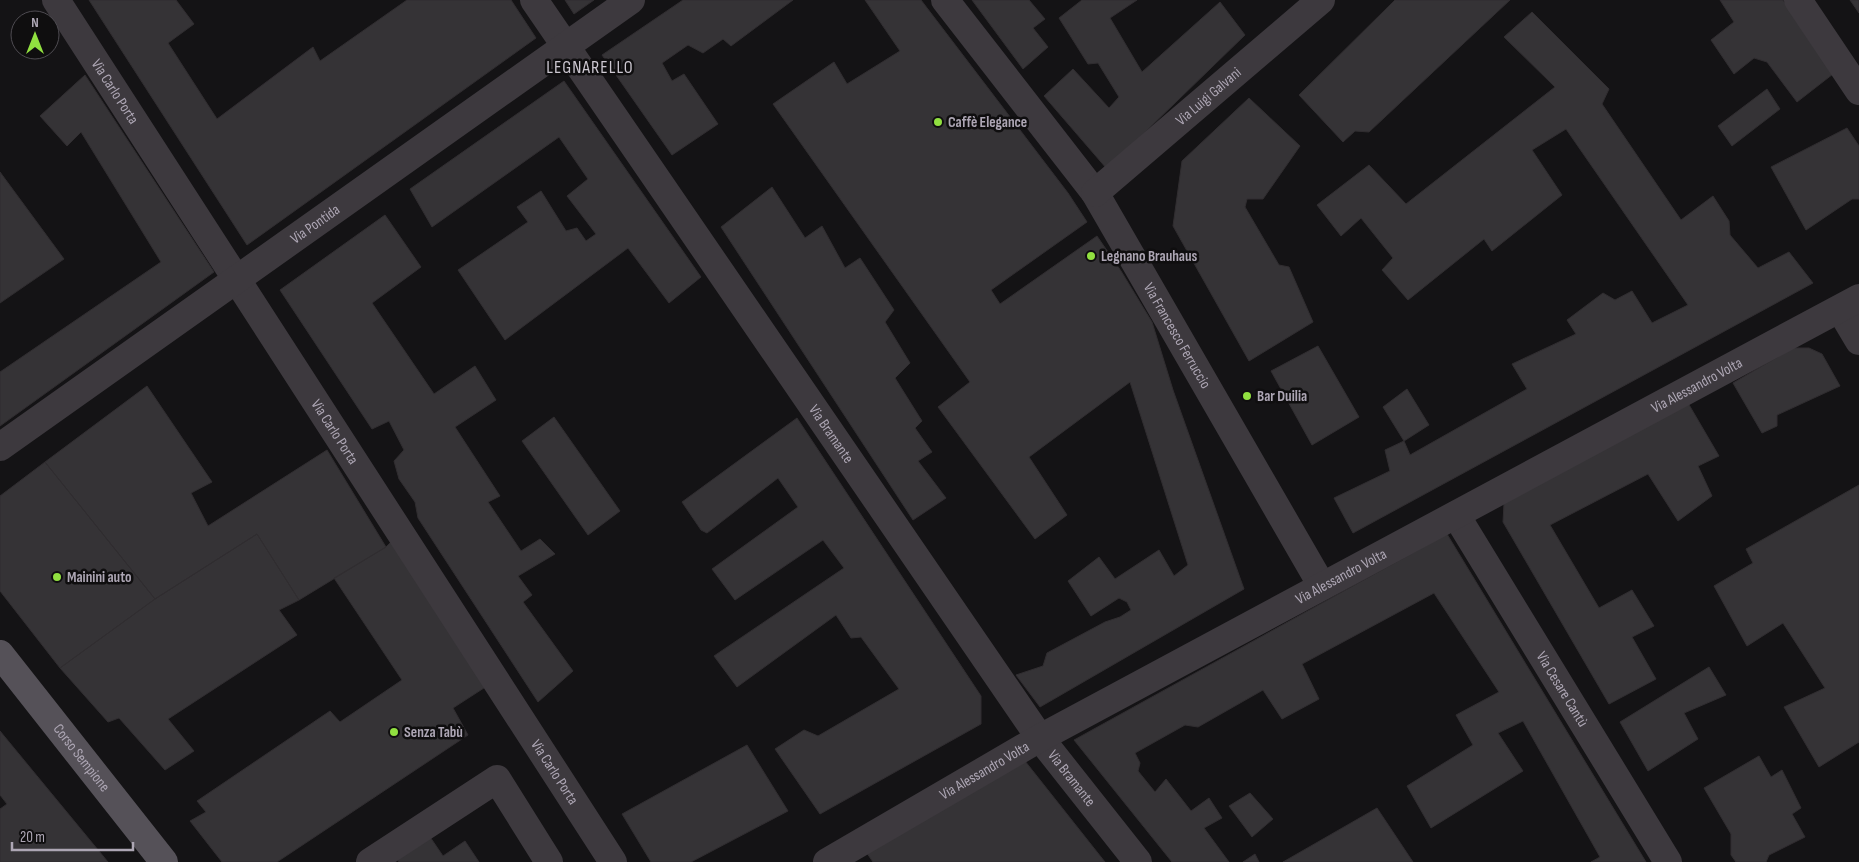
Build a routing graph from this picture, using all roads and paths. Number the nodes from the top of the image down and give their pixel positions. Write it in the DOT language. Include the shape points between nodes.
graph roads {
  1 [pos="56,0"];
  2 [pos="534,0"];
  3 [pos="631,0"];
  4 [pos="945,0"];
  5 [pos="1321,0"];
  6 [pos="1798,0"];
  7 [pos="565,45"];
  8 [pos="1859,91"];
  9 [pos="1095,193"];
  10 [pos="236,279"];
  11 [pos="1849,303"];
  12 [pos="1859,341"];
  13 [pos="0,447"];
  14 [pos="1456,514"];
  15 [pos="1322,586"];
  16 [pos="0,654"];
  17 [pos="1040,738"];
  18 [pos="164,862"];
  19 [pos="370,862"];
  20 [pos="549,862"];
  21 [pos="613,862"];
  22 [pos="827,862"];
  23 [pos="1138,862"];
  24 [pos="1668,862"];
  1 -- 10 [label="street, Via Carlo Porta"];
  2 -- 7 [label="street, Via Bramante"];
  3 -- 7 [label="street, Via Pontida"];
  4 -- 9 [label="street, Via Francesco Ferruccio"];
  5 -- 9 [label="street, Via Luigi Galvani"];
  6 -- 8 [label="street"];
  7 -- 10 [label="street, Via Pontida"];
  7 -- 17 [label="street, Via Bramante"];
  9 -- 15 [label="street, Via Francesco Ferruccio"];
  10 -- 13 [label="street, Via Pontida"];
  10 -- 21 [label="street, Via Carlo Porta"];
  11 -- 12 [label="street"];
  11 -- 14 [label="street, Via Alessandro Volta"];
  14 -- 15 [label="street, Via Alessandro Volta"];
  14 -- 24 [label="street, Via Cesare Cantù"];
  15 -- 17 [label="street, Via Alessandro Volta"];
  16 -- 18 [label="main road, Corso Sempione"];
  17 -- 22 [label="street, Via Alessandro Volta"];
  17 -- 23 [label="street, Via Bramante"];
  19 -- 20 [label="street" via="497,779"];
}
